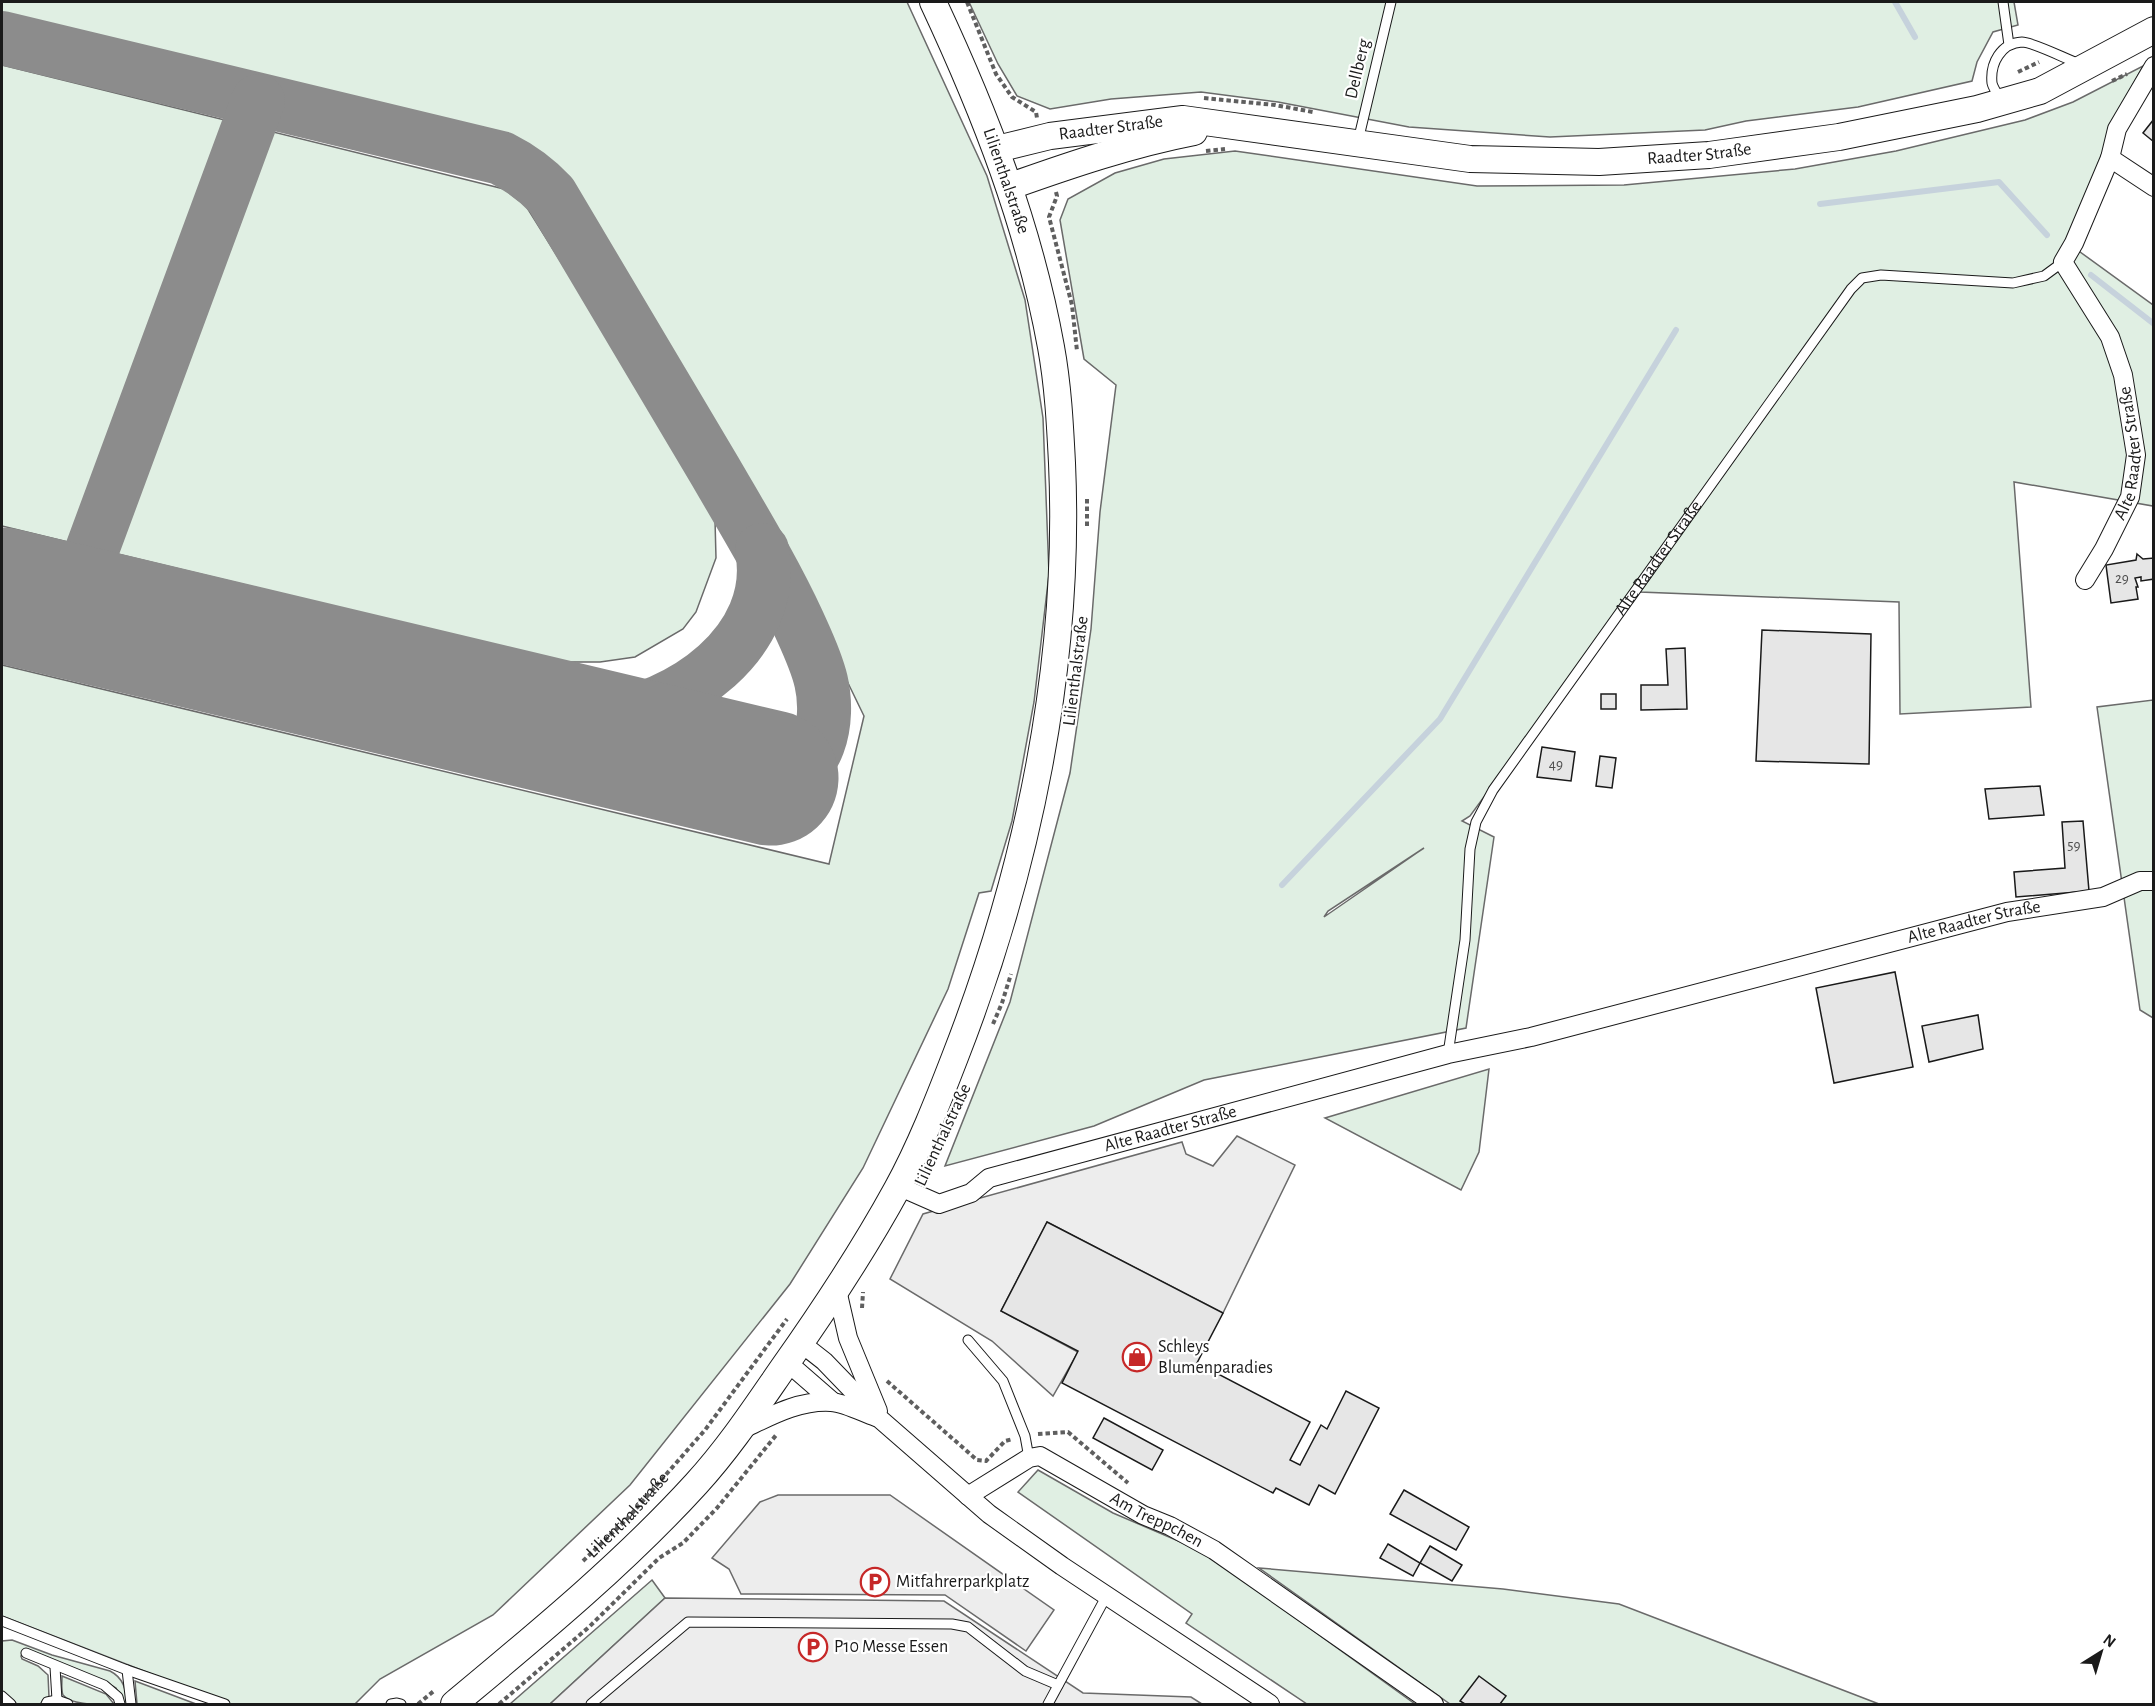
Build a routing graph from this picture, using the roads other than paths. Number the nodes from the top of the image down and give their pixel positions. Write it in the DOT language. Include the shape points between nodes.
graph roads {
  1 [pos="933,2"];
  2 [pos="1391,2"];
  3 [pos="2002,2"];
  4 [pos="2154,30"];
  5 [pos="2009,45"];
  6 [pos="2154,66"];
  7 [pos="2087,67"];
  8 [pos="1997,93"];
  9 [pos="1225,126"];
  10 [pos="1357,143"];
  11 [pos="997,149"];
  12 [pos="2110,158"];
  13 [pos="1011,186"];
  14 [pos="2154,187"];
  15 [pos="2063,262"];
  16 [pos="2085,580"];
  17 [pos="2154,881"];
  18 [pos="1448,1054"];
  19 [pos="898,1186"];
  20 [pos="837,1290"];
  21 [pos="968,1340"];
  22 [pos="800,1344"];
  23 [pos="833,1402"];
  24 [pos="880,1419"];
  25 [pos="739,1430"];
  26 [pos="1029,1458"];
  27 [pos="968,1496"];
  28 [pos="1107,1595"];
  29 [pos="2,1621"];
  30 [pos="14,1625"];
  31 [pos="2,1628"];
  32 [pos="26,1653"];
  33 [pos="55,1667"];
  34 [pos="127,1670"];
  35 [pos="1058,1685"];
  36 [pos="2,1696"];
  37 [pos="445,1697"];
  38 [pos="57,1700"];
  39 [pos="11,1704"];
  40 [pos="46,1704"];
  41 [pos="68,1704"];
  42 [pos="120,1704"];
  43 [pos="131,1704"];
  44 [pos="225,1704"];
  45 [pos="391,1704"];
  46 [pos="402,1704"];
  47 [pos="591,1704"];
  48 [pos="1048,1704"];
  49 [pos="1270,1704"];
  50 [pos="1434,1704"];
  1 -- 11 [label="main road, Lilienthalstraße"];
  2 -- 10 [label="lane, Dellberg"];
  3 -- 5 [label="lane"];
  4 -- 7 [label="main road, Raadter Straße"];
  5 -- 7 [label="lane" via="2024,42"];
  5 -- 8 [label="lane" via="1995,61"];
  6 -- 12 [label="street" via="2117,129"];
  7 -- 8 [label="main road, Raadter Straße" via="2040,91"];
  8 -- 10 [label="main road, Raadter Straße" via="1977,109 1839,137 1709,155 1599,162 1470,159"];
  9 -- 10 [label="main road, Raadter Straße"];
  9 -- 11 [label="main road, Raadter Straße" via="1183,119 1043,125"];
  9 -- 13 [label="main road, Raadter Straße" via="1169,137"];
  11 -- 13 [label="main road, Lilienthalstraße"];
  12 -- 14 [label="street"];
  12 -- 15 [label="street"];
  13 -- 19 [label="main road, Lilienthalstraße" via="1052,349 1060,427 1063,572 1052,694 1024,838 995,947 933,1115"];
  15 -- 16 [label="street, Alte Raadter Straße" via="2110,337 2123,375 2136,455 2130,497"];
  15 -- 18 [label="lane, Alte Raadter Straße" via="2044,276 2013,283 1881,275 1862,279 1851,289 1493,790 1476,822 1470,849 1465,940"];
  17 -- 18 [label="street, Alte Raadter Straße" via="2140,882 2103,897 2007,912 1531,1037"];
  18 -- 19 [label="street, Alte Raadter Straße" via="989,1178 971,1193 939,1204"];
  19 -- 20 [label="main road, Lilienthalstraße"];
  20 -- 22 [label="main road, Lilienthalstraße"];
  20 -- 24 [label="street" via="848,1338"];
  21 -- 26 [label="lane" via="1003,1381 1025,1436"];
  22 -- 23 [label="street"];
  22 -- 24 [label="street" via="824,1361"];
  22 -- 25 [label="main road, Lilienthalstraße"];
  23 -- 24 [label="street"];
  23 -- 25 [label="street" via="800,1404"];
  24 -- 27 [label="street"];
  25 -- 37 [label="main road, Lilienthalstraße" via="699,1481 548,1625"];
  26 -- 27 [label="street"];
  26 -- 50 [label="street, Am Treppchen" via="1040,1456 1052,1461 1143,1515 1214,1550"];
  27 -- 28 [label="street"];
  28 -- 35 [label="lane"];
  28 -- 49 [label="street"];
  29 -- 30 [label="lane"];
  30 -- 31 [label="lane"];
  30 -- 34 [label="lane"];
  32 -- 33 [label="lane"];
  33 -- 38 [label="lane"];
  33 -- 42 [label="lane" via="104,1685"];
  34 -- 43 [label="lane"];
  34 -- 44 [label="lane"];
  35 -- 47 [label="lane" via="1025,1671 968,1627 951,1624 688,1622"];
  35 -- 48 [label="lane"];
  36 -- 39 [label="lane"];
  38 -- 40 [label="lane"];
  38 -- 41 [label="lane"];
  45 -- 46 [label="lane"];
}
